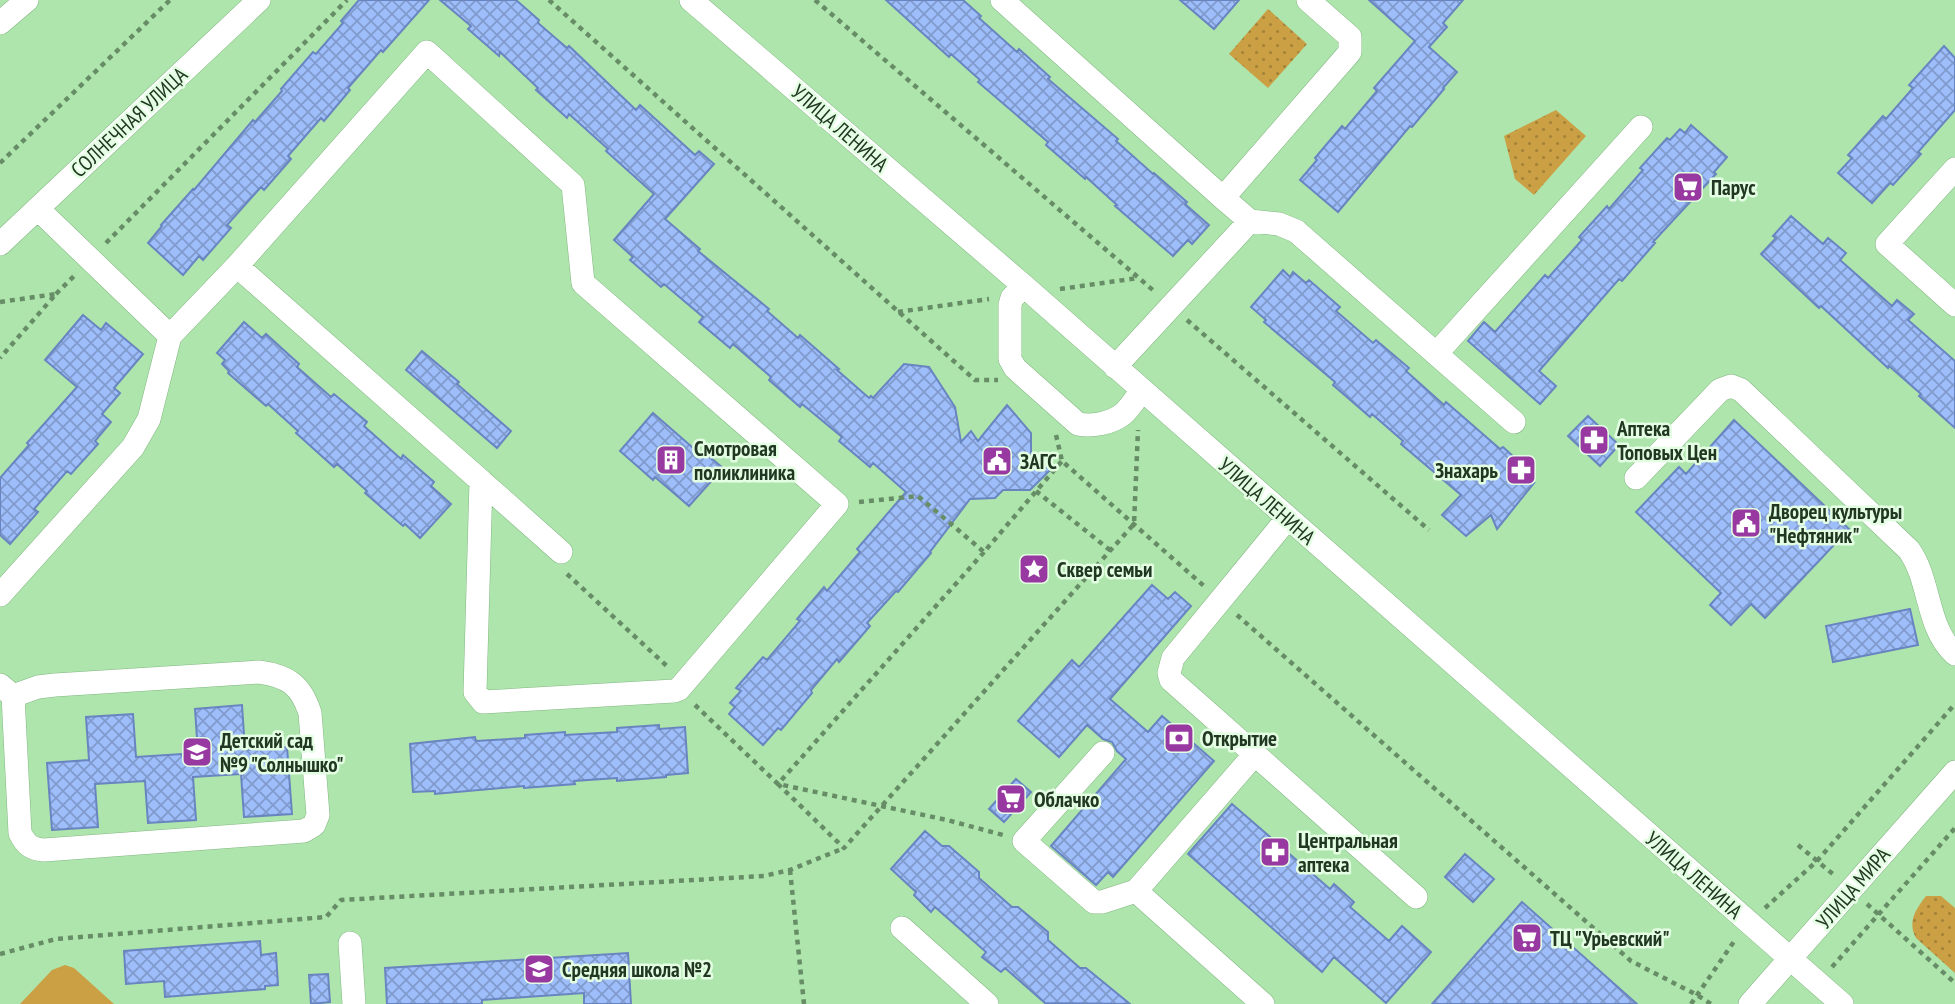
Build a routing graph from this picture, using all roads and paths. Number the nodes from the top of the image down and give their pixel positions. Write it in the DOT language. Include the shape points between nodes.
graph roads {
  1 [pos="27,0"];
  2 [pos="170,0"];
  3 [pos="259,0"];
  4 [pos="347,0"];
  5 [pos="549,0"];
  6 [pos="691,0"];
  7 [pos="815,0"];
  8 [pos="1002,0"];
  9 [pos="1308,0"];
  10 [pos="0,23"];
  11 [pos="1641,127"];
  12 [pos="0,163"];
  13 [pos="1955,169"];
  14 [pos="1223,198"];
  15 [pos="38,209"];
  16 [pos="1250,221"];
  17 [pos="0,244"];
  18 [pos="90,260"];
  19 [pos="237,266"];
  20 [pos="1024,286"];
  21 [pos="57,294"];
  22 [pos="0,303"];
  23 [pos="1955,305"];
  24 [pos="1174,317"];
  25 [pos="170,336"];
  26 [pos="1436,354"];
  27 [pos="0,358"];
  28 [pos="1115,367"];
  29 [pos="1010,381"];
  30 [pos="1142,390"];
  31 [pos="1054,422"];
  32 [pos="1514,422"];
  33 [pos="1062,461"];
  34 [pos="1636,478"];
  35 [pos="481,481"];
  36 [pos="1036,491"];
  37 [pos="837,504"];
  38 [pos="1287,519"];
  39 [pos="1134,524"];
  40 [pos="1429,530"];
  41 [pos="1111,551"];
  42 [pos="561,552"];
  43 [pos="984,552"];
  44 [pos="0,595"];
  45 [pos="1220,600"];
  46 [pos="1955,654"];
  47 [pos="682,686"];
  48 [pos="7,690"];
  49 [pos="1955,704"];
  50 [pos="1103,753"];
  51 [pos="1255,754"];
  52 [pos="1955,772"];
  53 [pos="778,784"];
  54 [pos="883,806"];
  55 [pos="1955,828"];
  56 [pos="1024,841"];
  57 [pos="1798,845"];
  58 [pos="844,848"];
  59 [pos="1817,860"];
  60 [pos="790,870"];
  61 [pos="1851,890"];
  62 [pos="1136,891"];
  63 [pos="1416,897"];
  64 [pos="1878,915"];
  65 [pos="902,928"];
  66 [pos="349,943"];
  67 [pos="0,954"];
  68 [pos="1790,959"];
  69 [pos="1818,983"];
  70 [pos="1955,983"];
  71 [pos="354,1004"];
  72 [pos="804,1004"];
  73 [pos="987,1004"];
  74 [pos="1264,1004"];
  75 [pos="1711,1004"];
  76 [pos="1750,1004"];
  77 [pos="1842,1004"];
  1 -- 10 [label="street"];
  2 -- 12 [label="path"];
  3 -- 15 [label="street, СОЛНЕЧНАЯ УЛИЦА"];
  4 -- 18 [label="path"];
  5 -- 29 [label="path" via="975,380"];
  6 -- 20 [label="street, УЛИЦА ЛЕНИНА"];
  7 -- 24 [label="path"];
  8 -- 14 [label="street"];
  9 -- 14 [label="street" via="1350,37 1350,52"];
  11 -- 26 [label="street"];
  13 -- 23 [label="street" via="1887,244"];
  14 -- 16 [label="street"];
  15 -- 17 [label="street, СОЛНЕЧНАЯ УЛИЦА"];
  15 -- 18 [label="street"];
  16 -- 24 [label="street"];
  16 -- 26 [label="street" via="1296,231"];
  18 -- 21 [label="path"];
  18 -- 25 [label="street"];
  19 -- 25 [label="street"];
  19 -- 35 [label="street"];
  19 -- 37 [label="street" via="427,52 573,185 583,283"];
  20 -- 28 [label="street, УЛИЦА ЛЕНИНА"];
  20 -- 30 [label="street" via="1010,305 1010,359 1078,424 1113,420"];
  21 -- 22 [label="path"];
  21 -- 27 [label="path"];
  24 -- 28 [label="street"];
  24 -- 40 [label="path" via="1185,318"];
  25 -- 44 [label="street" via="149,419 133,447"];
  26 -- 32 [label="street"];
  28 -- 30 [label="street, УЛИЦА ЛЕНИНА"];
  30 -- 38 [label="street, УЛИЦА ЛЕНИНА"];
  30 -- 39 [label="path"];
  31 -- 33 [label="path"];
  33 -- 36 [label="path"];
  33 -- 39 [label="path"];
  34 -- 46 [label="street" via="1720,390 1731,386 1741,390 1909,550 1922,574 1941,638"];
  35 -- 42 [label="street"];
  35 -- 47 [label="street" via="475,692 483,702 674,691"];
  36 -- 41 [label="path"];
  36 -- 43 [label="path"];
  37 -- 43 [label="path" via="918,496"];
  37 -- 47 [label="street"];
  38 -- 45 [label="street"];
  38 -- 68 [label="street, УЛИЦА ЛЕНИНА"];
  39 -- 41 [label="path"];
  39 -- 45 [label="path"];
  41 -- 54 [label="path"];
  42 -- 47 [label="path" via="560,567"];
  43 -- 53 [label="path"];
  45 -- 51 [label="street" via="1173,658 1169,673 1171,680"];
  45 -- 75 [label="path" via="1631,961"];
  47 -- 53 [label="path"];
  48 -- 48 [label="street" via="274,674 298,688 310,713 318,815 314,825 304,831 33,849 20,833"];
  49 -- 59 [label="path"];
  50 -- 56 [label="street"];
  51 -- 62 [label="street"];
  51 -- 63 [label="street"];
  52 -- 61 [label="street, УЛИЦА МИРА"];
  53 -- 54 [label="path"];
  53 -- 58 [label="path"];
  54 -- 56 [label="path"];
  54 -- 58 [label="path"];
  55 -- 64 [label="path"];
  56 -- 62 [label="street" via="1094,902"];
  57 -- 59 [label="path"];
  58 -- 60 [label="path"];
  59 -- 61 [label="path"];
  60 -- 67 [label="path" via="764,876 341,900 327,917 57,939"];
  60 -- 72 [label="path"];
  61 -- 64 [label="path"];
  61 -- 68 [label="street, УЛИЦА МИРА"];
  62 -- 74 [label="street"];
  64 -- 69 [label="path"];
  64 -- 70 [label="path"];
  65 -- 73 [label="street"];
  66 -- 71 [label="street"];
  68 -- 69 [label="street, УЛИЦА ЛЕНИНА"];
  68 -- 76 [label="street, УЛИЦА МИРА"];
  69 -- 77 [label="street, УЛИЦА ЛЕНИНА"];
}
